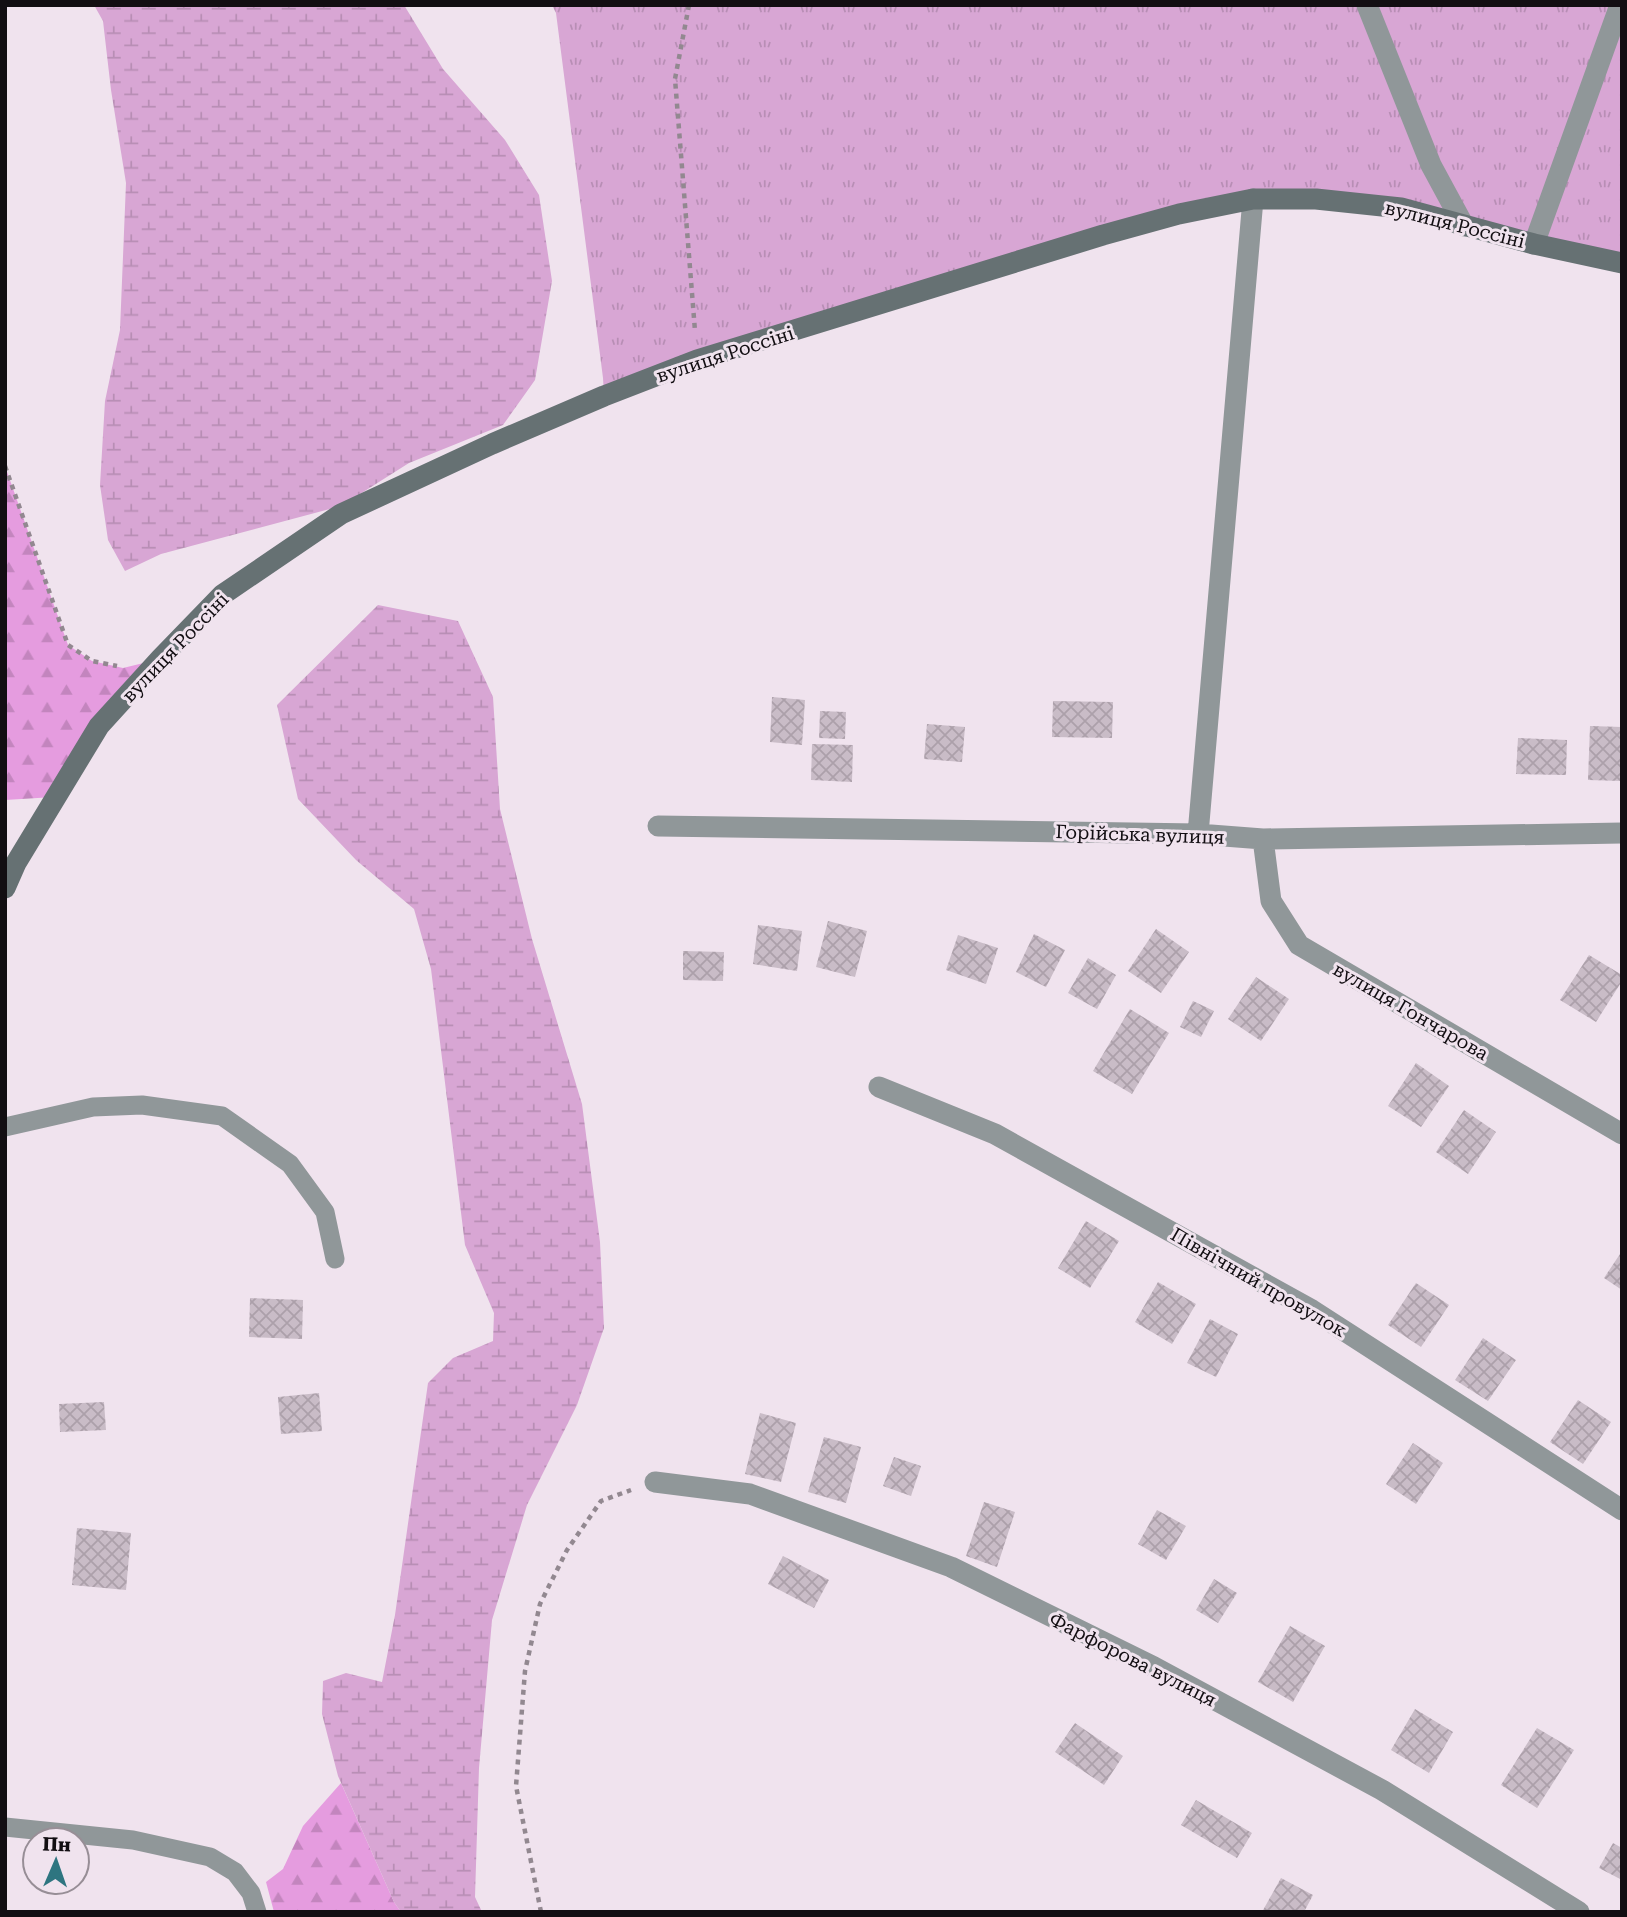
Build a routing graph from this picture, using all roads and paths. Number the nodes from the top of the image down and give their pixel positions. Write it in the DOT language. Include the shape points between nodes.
graph roads {
  1 [pos="689,5"];
  2 [pos="1367,5"];
  3 [pos="1620,5"];
  4 [pos="1253,199"];
  5 [pos="1464,226"];
  6 [pos="1534,244"];
  7 [pos="1622,263"];
  8 [pos="697,360"];
  9 [pos="5,466"];
  10 [pos="160,659"];
  11 [pos="658,826"];
  12 [pos="1622,833"];
  13 [pos="1198,834"];
  14 [pos="1263,839"];
  15 [pos="5,888"];
  16 [pos="879,1087"];
  17 [pos="5,1127"];
  18 [pos="1622,1134"];
  19 [pos="335,1259"];
  20 [pos="655,1482"];
  21 [pos="1622,1510"];
  22 [pos="5,1827"];
  23 [pos="257,1912"];
  24 [pos="541,1912"];
  25 [pos="1579,1912"];
  1 -- 8 [label="path" via="675,79"];
  2 -- 5 [label="street" via="1431,165"];
  3 -- 6 [label="street"];
  4 -- 5 [label="street, вулиця Россіні" via="1316,198 1401,208"];
  4 -- 8 [label="street, вулиця Россіні" via="1103,235"];
  4 -- 13 [label="street"];
  5 -- 6 [label="street, вулиця Россіні"];
  6 -- 7 [label="street, вулиця Россіні"];
  8 -- 10 [label="street, вулиця Россіні" via="492,444 341,514 222,594"];
  9 -- 10 [label="path" via="68,645 92,661 123,668"];
  10 -- 15 [label="street, вулиця Россіні" via="99,726"];
  11 -- 13 [label="street, Горійська вулиця"];
  12 -- 14 [label="street, Горійська вулиця"];
  13 -- 14 [label="street, Горійська вулиця"];
  14 -- 18 [label="street, вулиця Гончарова" via="1271,901 1299,945"];
  16 -- 21 [label="street, Північний провулок" via="995,1133 1312,1310"];
  17 -- 19 [label="lane" via="93,1107 142,1105 222,1116 290,1164 325,1212"];
  20 -- 24 [label="path" via="601,1501 567,1550 540,1604 525,1671 516,1786"];
  20 -- 25 [label="street, Фарфорова вулиця" via="750,1494 951,1567 1154,1667 1382,1790"];
  22 -- 23 [label="lane" via="133,1840 211,1857 235,1872 251,1893"];
}
